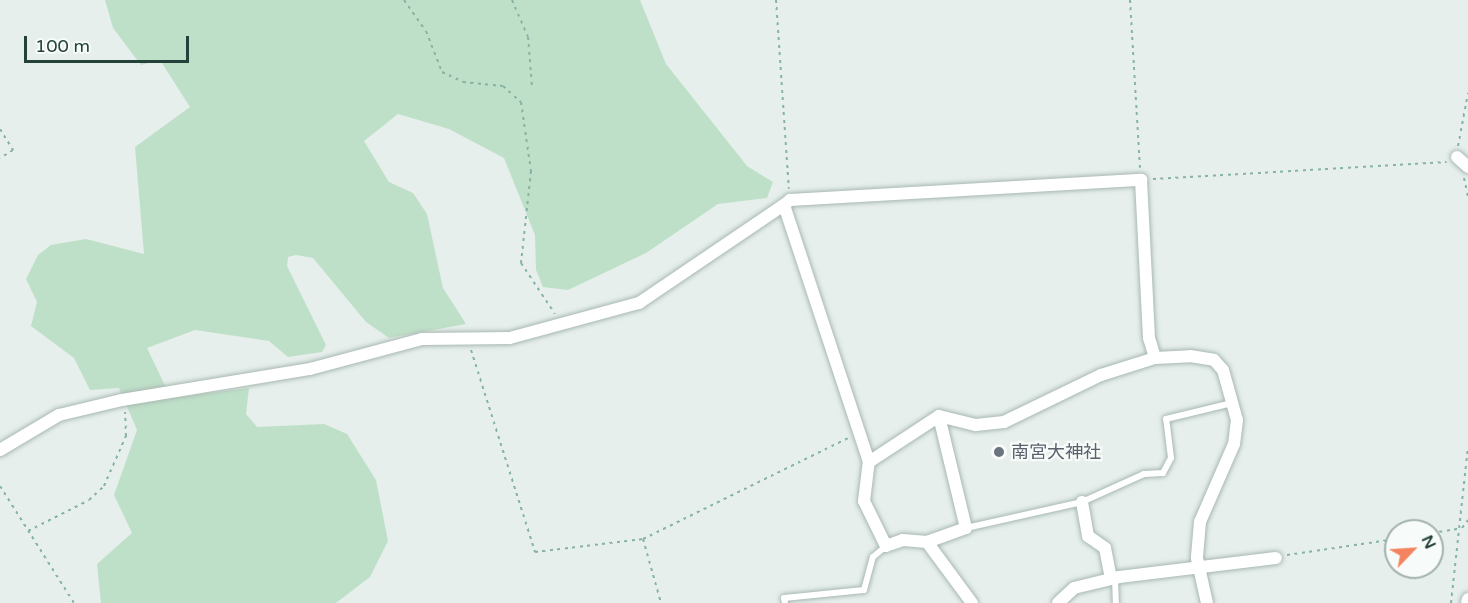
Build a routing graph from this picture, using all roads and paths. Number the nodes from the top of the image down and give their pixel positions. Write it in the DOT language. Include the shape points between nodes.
graph roads {
  1 [pos="404,0"];
  2 [pos="512,0"];
  3 [pos="776,0"];
  4 [pos="1130,0"];
  5 [pos="532,87"];
  6 [pos="1468,93"];
  7 [pos="0,129"];
  8 [pos="1457,157"];
  9 [pos="0,158"];
  10 [pos="1468,167"];
  11 [pos="1140,180"];
  12 [pos="787,203"];
  13 [pos="566,323"];
  14 [pos="467,340"];
  15 [pos="1155,358"];
  16 [pos="122,400"];
  17 [pos="1234,402"];
  18 [pos="939,416"];
  19 [pos="859,433"];
  20 [pos="1468,446"];
  21 [pos="0,450"];
  22 [pos="869,462"];
  23 [pos="0,486"];
  24 [pos="1082,502"];
  25 [pos="1468,520"];
  26 [pos="966,528"];
  27 [pos="1462,528"];
  28 [pos="28,531"];
  29 [pos="1444,531"];
  30 [pos="643,539"];
  31 [pos="1384,540"];
  32 [pos="927,542"];
  33 [pos="886,546"];
  34 [pos="1276,558"];
  35 [pos="1198,569"];
  36 [pos="1113,578"];
  37 [pos="1468,598"];
  38 [pos="75,603"];
  39 [pos="661,603"];
  40 [pos="784,603"];
  41 [pos="972,603"];
  42 [pos="1058,603"];
  43 [pos="1116,603"];
  44 [pos="1207,603"];
  45 [pos="1451,603"];
  46 [pos="1467,603"];
  1 -- 13 [label="path" via="426,31 441,72 463,82 503,86 521,102 531,171 521,263 536,294"];
  2 -- 5 [label="path" via="528,37"];
  3 -- 12 [label="path"];
  4 -- 11 [label="path"];
  6 -- 8 [label="path"];
  7 -- 9 [label="path" via="13,150"];
  8 -- 10 [label="street"];
  8 -- 11 [label="path" via="1449,162"];
  11 -- 12 [label="street"];
  11 -- 15 [label="street" via="1149,338"];
  12 -- 13 [label="street" via="651,298"];
  12 -- 19 [label="street"];
  13 -- 14 [label="street" via="510,338"];
  14 -- 16 [label="street" via="422,339 310,369"];
  14 -- 30 [label="path" via="535,552"];
  15 -- 17 [label="street" via="1214,360 1224,370"];
  15 -- 18 [label="street" via="1074,386 1004,422 976,425"];
  16 -- 21 [label="street" via="58,415"];
  16 -- 28 [label="path" via="126,436 104,486 89,500"];
  17 -- 24 [label="lane" via="1169,416 1171,458 1165,471 1144,474"];
  17 -- 35 [label="street" via="1236,437 1200,522"];
  18 -- 22 [label="street"];
  18 -- 26 [label="street"];
  19 -- 22 [label="street"];
  19 -- 30 [label="path"];
  20 -- 27 [label="path" via="1459,508"];
  22 -- 33 [label="street" via="864,501"];
  23 -- 28 [label="path"];
  24 -- 26 [label="lane"];
  24 -- 36 [label="street" via="1088,536 1105,548"];
  25 -- 27 [label="path"];
  26 -- 32 [label="street"];
  27 -- 29 [label="path"];
  27 -- 45 [label="path"];
  28 -- 38 [label="path"];
  30 -- 39 [label="path"];
  31 -- 34 [label="path"];
  32 -- 33 [label="street" via="903,540"];
  32 -- 41 [label="street"];
  33 -- 40 [label="lane" via="869,563 864,590 784,598"];
  34 -- 35 [label="street"];
  35 -- 36 [label="street"];
  35 -- 44 [label="street"];
  36 -- 42 [label="street" via="1074,588"];
  36 -- 43 [label="lane"];
  37 -- 46 [label="street"];
}
